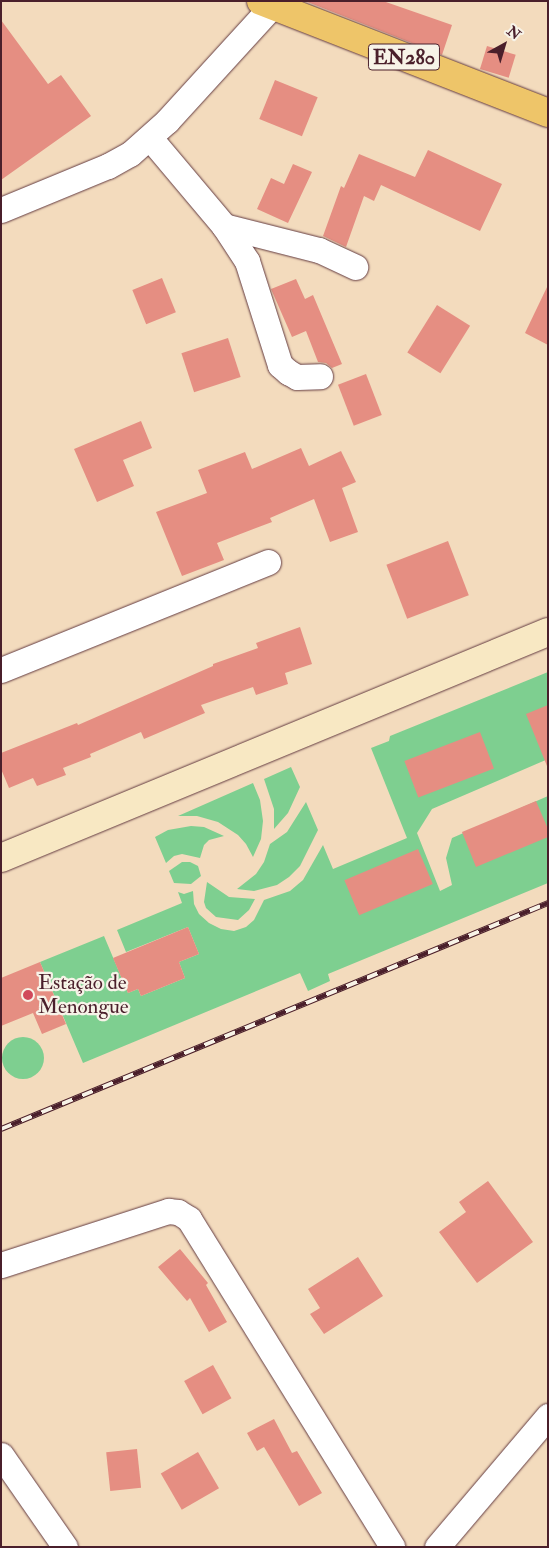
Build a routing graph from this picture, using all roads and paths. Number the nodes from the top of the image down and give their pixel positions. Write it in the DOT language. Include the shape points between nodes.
graph roads {
  1 [pos="266,4"];
  2 [pos="548,113"];
  3 [pos="150,138"];
  4 [pos="1,210"];
  5 [pos="224,226"];
  6 [pos="355,267"];
  7 [pos="320,376"];
  8 [pos="268,562"];
  9 [pos="548,632"];
  10 [pos="1,670"];
  11 [pos="1,858"];
  12 [pos="1,1265"];
  13 [pos="548,1416"];
  14 [pos="1,1455"];
  15 [pos="65,1547"];
  16 [pos="392,1547"];
  17 [pos="437,1547"];
  1 -- 2 [label="main road, EN280"];
  1 -- 3 [label="street"];
  3 -- 4 [label="street" via="108,166"];
  3 -- 5 [label="street"];
  5 -- 6 [label="street" via="319,250"];
  5 -- 7 [label="street" via="252,270 280,365 298,376"];
  8 -- 10 [label="street"];
  9 -- 11 [label="main road"];
  12 -- 16 [label="street" via="168,1211 178,1212 189,1219"];
  13 -- 17 [label="street"];
  14 -- 15 [label="street"];
}
